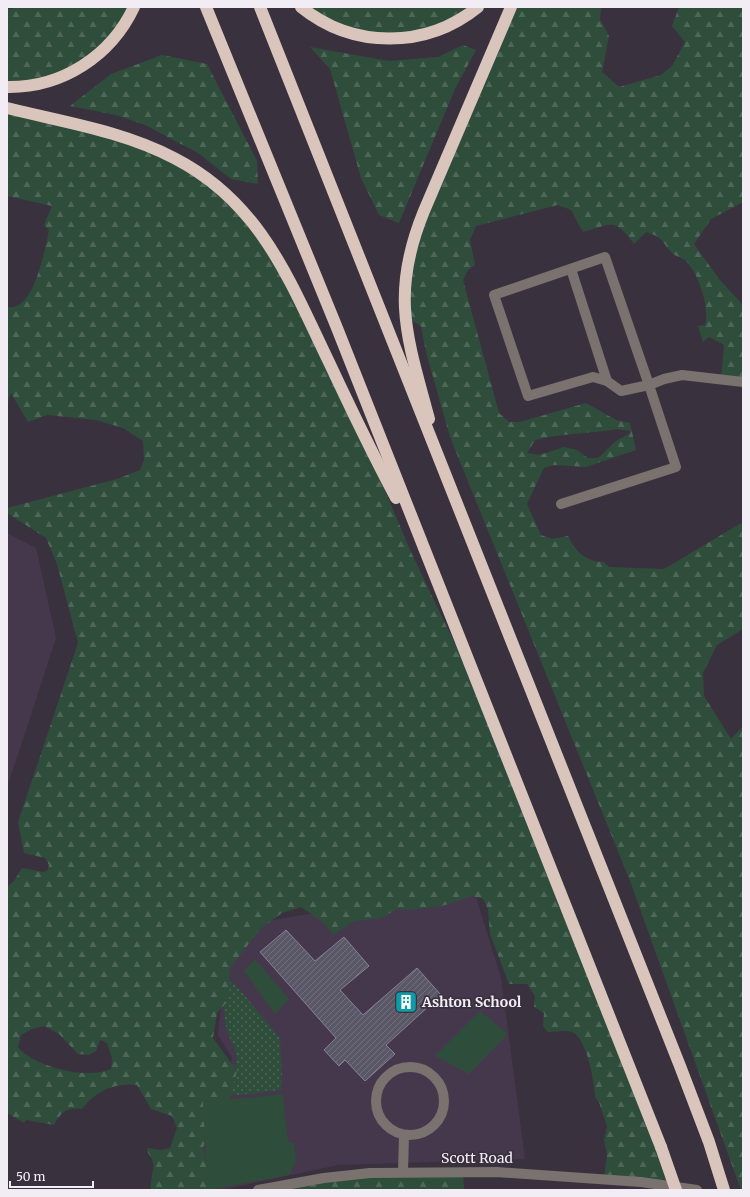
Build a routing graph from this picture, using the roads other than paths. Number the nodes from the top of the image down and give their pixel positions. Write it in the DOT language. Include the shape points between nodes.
graph roads {
  1 [pos="134,7"];
  2 [pos="206,7"];
  3 [pos="260,7"];
  4 [pos="301,7"];
  5 [pos="478,7"];
  6 [pos="511,7"];
  7 [pos="7,87"];
  8 [pos="7,108"];
  9 [pos="571,269"];
  10 [pos="606,381"];
  11 [pos="743,382"];
  12 [pos="649,385"];
  13 [pos="444,474"];
  14 [pos="560,504"];
  15 [pos="424,551"];
  16 [pos="404,1135"];
  17 [pos="403,1172"];
  18 [pos="258,1190"];
  19 [pos="676,1190"];
  20 [pos="697,1190"];
  21 [pos="724,1190"];
  1 -- 7 [label="highway" via="116,36 100,54 82,67 47,82"];
  2 -- 15 [label="highway" via="320,286"];
  3 -- 13 [label="highway"];
  4 -- 5 [label="highway" via="319,20 340,30 366,38 395,40 438,31"];
  6 -- 13 [label="highway" via="418,224 405,277 404,307 408,340"];
  8 -- 15 [label="highway" via="155,149 186,164 208,179 241,208 278,260 360,429"];
  9 -- 10 [label="street"];
  9 -- 10 [label="street" via="494,295 528,396 593,377"];
  9 -- 12 [label="street" via="605,257"];
  10 -- 12 [label="street" via="621,391"];
  11 -- 12 [label="street" via="682,375 664,378"];
  12 -- 14 [label="street" via="676,467"];
  13 -- 21 [label="highway" via="668,1035"];
  15 -- 19 [label="highway, bridge"];
  16 -- 16 [label="street" via="415,1136 426,1132 441,1117 444,1106 444,1095 433,1076 423,1069 412,1066 390,1073 376,1092 378,1116 394,1132"];
  16 -- 17 [label="street"];
  17 -- 18 [label="street, Scott Road" via="324,1178"];
  17 -- 20 [label="street, Scott Road" via="522,1172 641,1182"];
}
